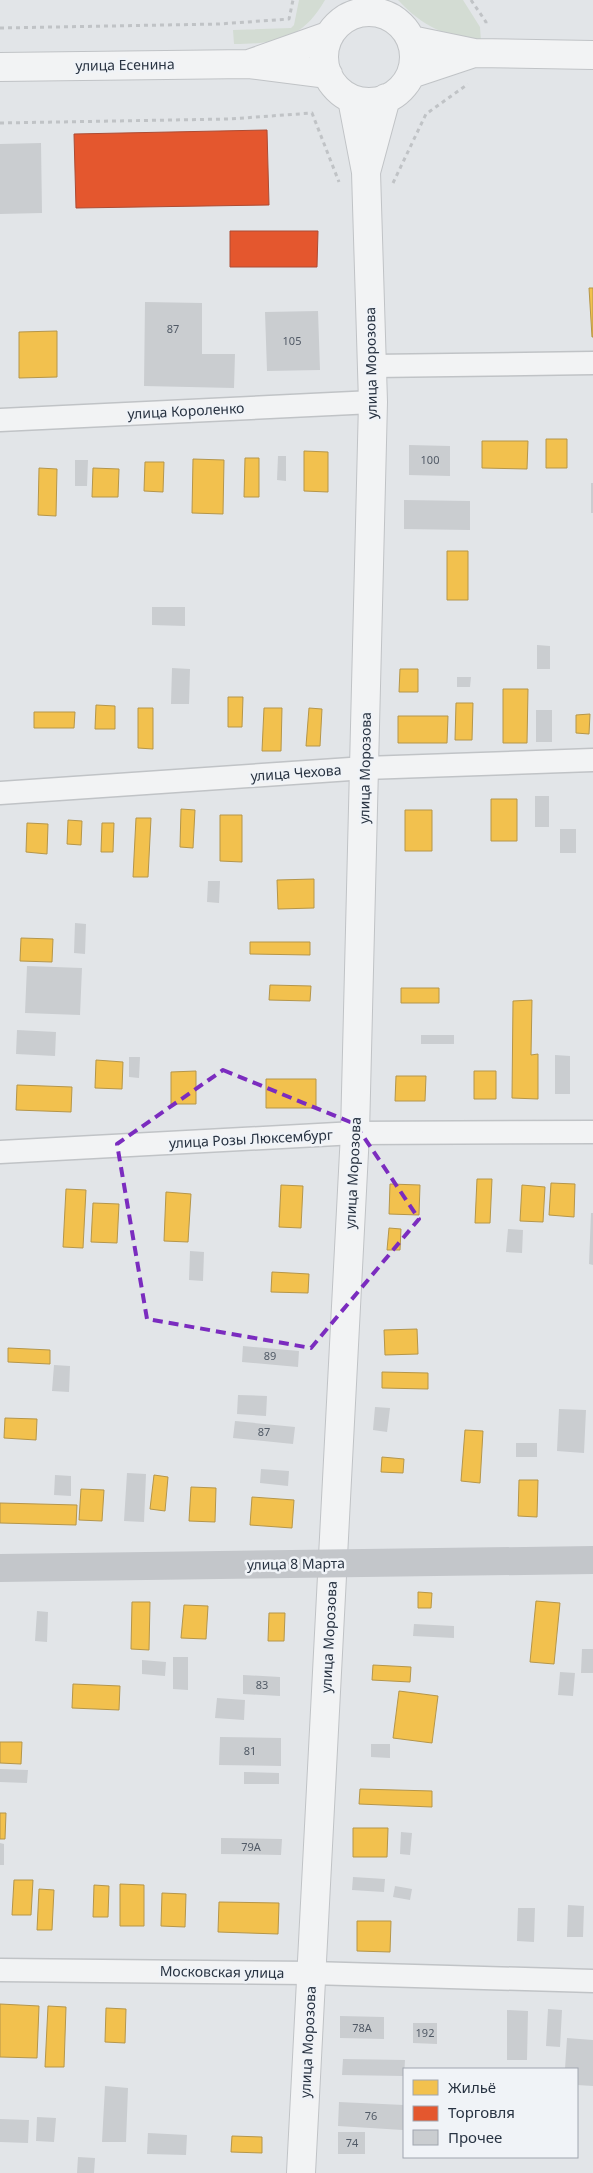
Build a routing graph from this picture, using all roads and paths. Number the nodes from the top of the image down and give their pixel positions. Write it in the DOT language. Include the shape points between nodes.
graph roads {
  1 [pos="293,0"];
  2 [pos="472,0"];
  3 [pos="383,8"];
  4 [pos="337,20"];
  5 [pos="0,28"];
  6 [pos="411,40"];
  7 [pos="481,53"];
  8 [pos="593,55"];
  9 [pos="249,64"];
  10 [pos="0,67"];
  11 [pos="328,74"];
  12 [pos="411,74"];
  13 [pos="352,98"];
  14 [pos="386,98"];
  15 [pos="0,123"];
  16 [pos="366,178"];
  17 [pos="593,363"];
  18 [pos="373,366"];
  19 [pos="373,402"];
  20 [pos="0,420"];
  21 [pos="593,760"];
  22 [pos="365,768"];
  23 [pos="0,793"];
  24 [pos="593,1132"];
  25 [pos="355,1133"];
  26 [pos="0,1152"];
  27 [pos="593,1560"];
  28 [pos="332,1563"];
  29 [pos="0,1568"];
  30 [pos="0,1970"];
  31 [pos="311,1973"];
  32 [pos="593,1981"];
  33 [pos="301,2173"];
  1 -- 5 [label="path" via="289,19 219,24"];
  2 -- 7 [label="path" via="486,22"];
  3 -- 4 [label="street"];
  3 -- 6 [label="street"];
  4 -- 9 [label="street"];
  4 -- 11 [label="street" via="324,57"];
  6 -- 7 [label="street"];
  6 -- 12 [label="street" via="414,57"];
  7 -- 8 [label="street"];
  7 -- 12 [label="street"];
  7 -- 16 [label="path" via="487,70 426,114 392,184"];
  9 -- 10 [label="street, улица Есенина"];
  9 -- 11 [label="street"];
  11 -- 13 [label="street" via="337,89"];
  12 -- 14 [label="street" via="401,89"];
  13 -- 14 [label="street" via="369,102"];
  13 -- 16 [label="street"];
  14 -- 16 [label="street"];
  15 -- 16 [label="path" via="229,119 312,113 338,182"];
  16 -- 18 [label="street, улица Морозова"];
  17 -- 18 [label="street"];
  18 -- 19 [label="street, улица Морозова"];
  19 -- 20 [label="street, улица Короленко"];
  19 -- 22 [label="street, улица Морозова"];
  21 -- 22 [label="street, улица Чехова"];
  22 -- 23 [label="street, улица Чехова"];
  22 -- 25 [label="street, улица Морозова"];
  24 -- 25 [label="street, улица Розы Люксембург"];
  25 -- 26 [label="street, улица Розы Люксембург"];
  25 -- 28 [label="street, улица Морозова"];
  27 -- 28 [label="main road, улица 8 Марта"];
  28 -- 29 [label="main road, улица 8 Марта"];
  28 -- 31 [label="street, улица Морозова"];
  30 -- 31 [label="street, Московская улица"];
  31 -- 32 [label="street, Московская улица"];
  31 -- 33 [label="street, улица Морозова"];
}
